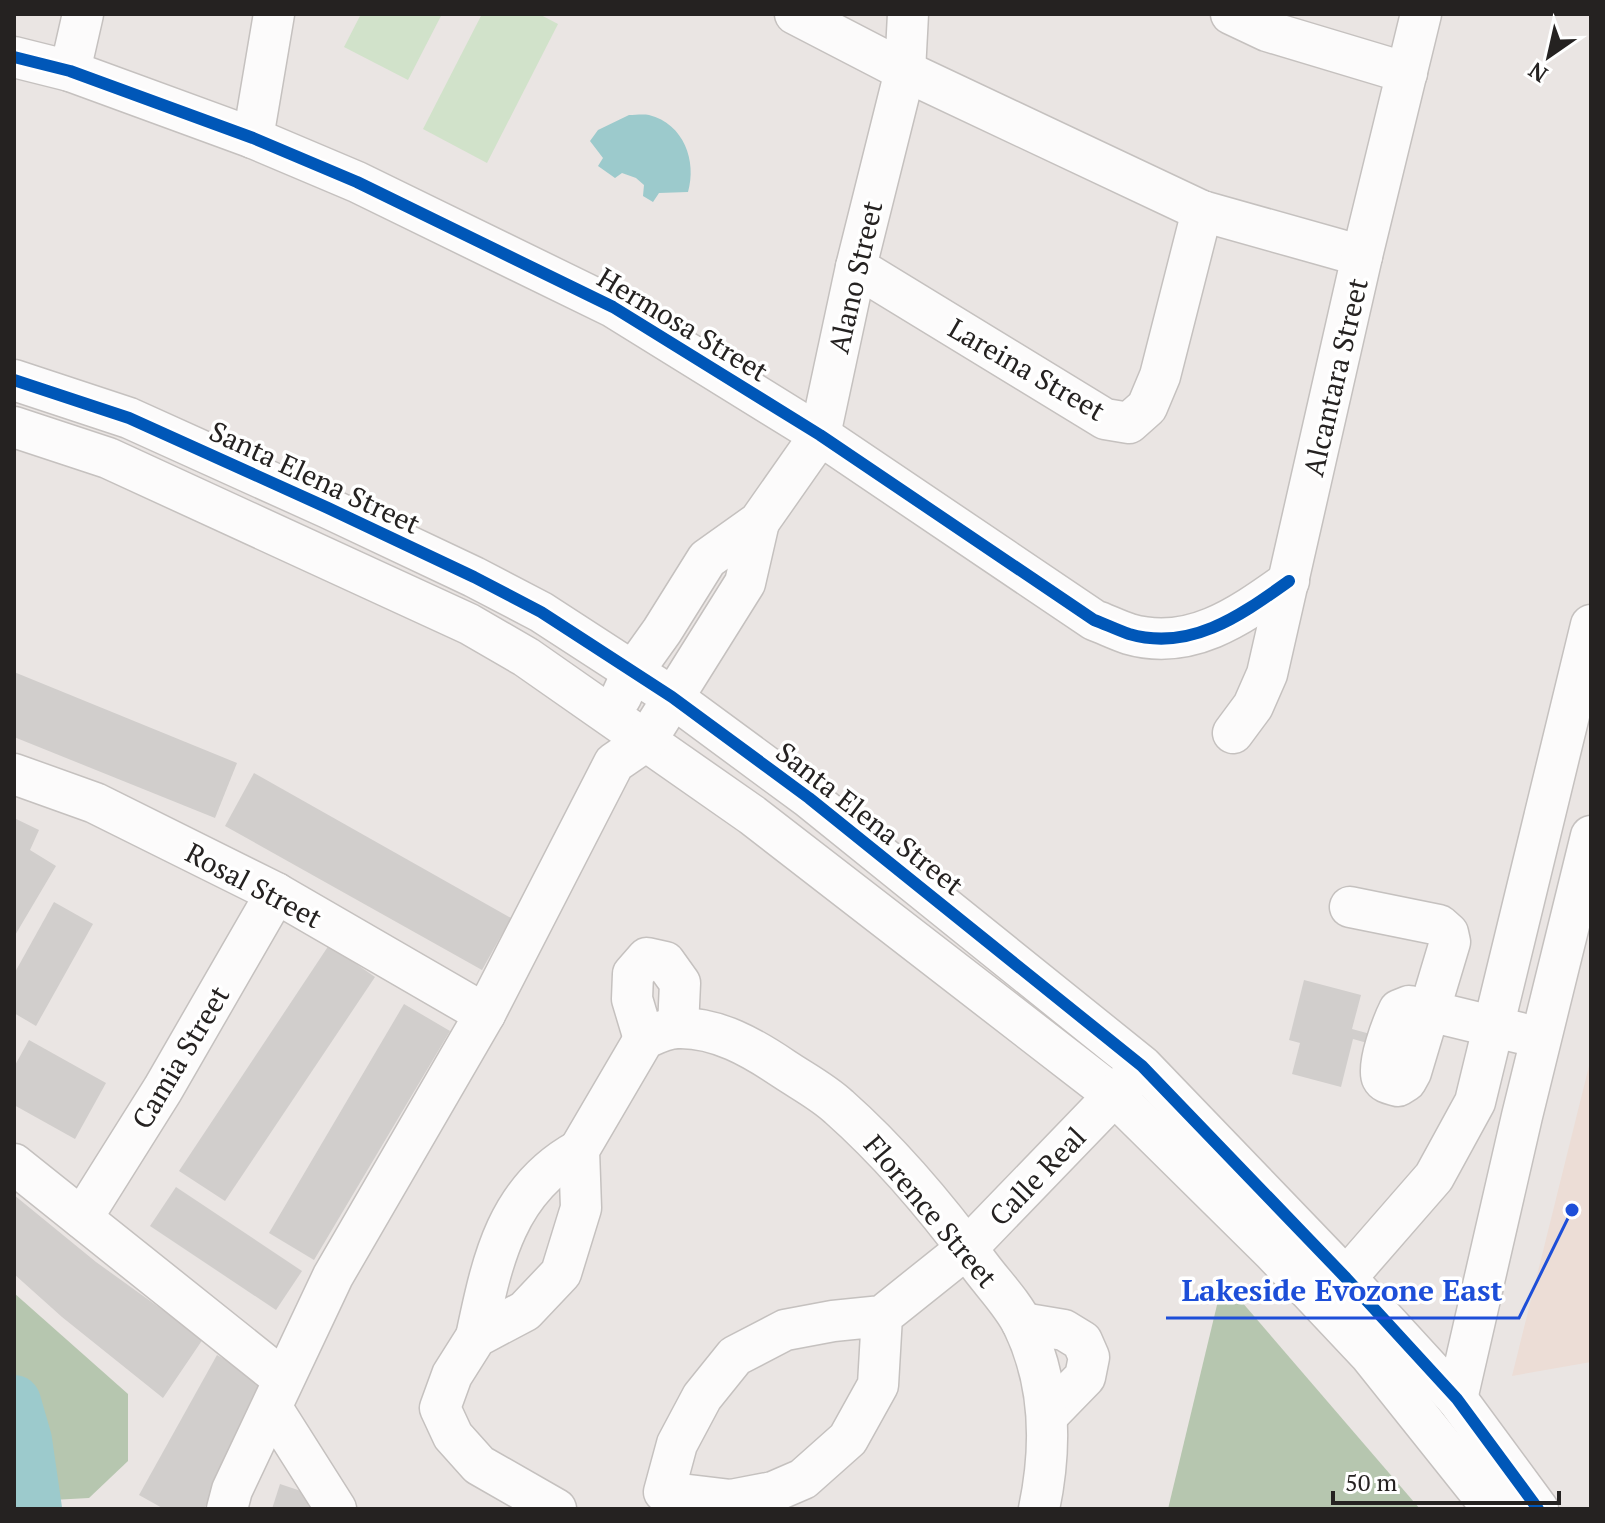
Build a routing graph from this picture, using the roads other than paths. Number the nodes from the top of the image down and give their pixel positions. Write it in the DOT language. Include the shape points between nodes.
graph roads {
  1 [pos="83,14"];
  2 [pos="274,14"];
  3 [pos="795,14"];
  4 [pos="908,14"];
  5 [pos="1421,14"];
  6 [pos="1240,16"];
  7 [pos="14,57"];
  8 [pos="70,71"];
  9 [pos="905,71"];
  10 [pos="1407,73"];
  11 [pos="253,138"];
  12 [pos="1202,211"];
  13 [pos="1362,256"];
  14 [pos="856,267"];
  15 [pos="14,380"];
  16 [pos="14,427"];
  17 [pos="820,435"];
  18 [pos="759,522"];
  19 [pos="1289,581"];
  20 [pos="1591,625"];
  21 [pos="632,673"];
  22 [pos="672,697"];
  23 [pos="610,717"];
  24 [pos="1233,733"];
  25 [pos="646,741"];
  26 [pos="614,763"];
  27 [pos="14,774"];
  28 [pos="1591,836"];
  29 [pos="276,893"];
  30 [pos="1350,907"];
  31 [pos="485,1014"];
  32 [pos="1496,1026"];
  33 [pos="1543,1040"];
  34 [pos="1142,1066"];
  35 [pos="1115,1096"];
  36 [pos="579,1150"];
  37 [pos="14,1164"];
  38 [pos="82,1218"];
  39 [pos="967,1248"];
  40 [pos="1346,1278"];
  41 [pos="882,1316"];
  42 [pos="476,1337"];
  43 [pos="278,1393"];
  44 [pos="1457,1399"];
  45 [pos="653,1500"];
  46 [pos="227,1509"];
  47 [pos="336,1509"];
  48 [pos="556,1509"];
  49 [pos="1039,1509"];
  50 [pos="1493,1509"];
  51 [pos="1537,1509"];
  1 -- 8 [label="street"];
  2 -- 11 [label="street"];
  3 -- 9 [label="street"];
  4 -- 9 [label="street, Alano Street"];
  5 -- 10 [label="street, Alcantara Street"];
  6 -- 10 [label="street" via="1267,31"];
  7 -- 8 [label="street, Hermosa Street"];
  8 -- 11 [label="street, Hermosa Street"];
  9 -- 12 [label="street"];
  9 -- 14 [label="street, Alano Street"];
  10 -- 13 [label="street, Alcantara Street"];
  11 -- 17 [label="street, Hermosa Street" via="357,182 613,307"];
  12 -- 13 [label="street"];
  12 -- 14 [label="street, Lareina Street" via="1160,376 1147,407 1129,423 1105,419"];
  13 -- 19 [label="street, Alcantara Street"];
  14 -- 17 [label="street, Alano Street"];
  15 -- 21 [label="street, Santa Elena Street" via="129,418 474,577 541,612"];
  16 -- 23 [label="street" via="108,458 469,624"];
  17 -- 18 [label="street, Alano Street"];
  17 -- 19 [label="street, Hermosa Street" via="1094,620 1131,635 1177,638 1215,628"];
  18 -- 21 [label="street" via="707,559"];
  18 -- 22 [label="street" via="745,583"];
  19 -- 24 [label="street, Alcantara Street" via="1267,674"];
  20 -- 32 [label="street"];
  21 -- 22 [label="street, Santa Elena Street"];
  21 -- 23 [label="street"];
  22 -- 25 [label="street"];
  22 -- 34 [label="street, Santa Elena Street" via="809,798"];
  23 -- 25 [label="street"];
  23 -- 26 [label="street"];
  25 -- 26 [label="street"];
  25 -- 35 [label="street" via="752,815"];
  26 -- 31 [label="street"];
  27 -- 29 [label="street, Rosal Street" via="95,803"];
  28 -- 33 [label="street"];
  29 -- 31 [label="street, Rosal Street"];
  29 -- 38 [label="street, Camia Street"];
  30 -- 32 [label="street" via="1439,925 1450,942 1430,1012"];
  31 -- 43 [label="street" via="333,1276"];
  32 -- 33 [label="street"];
  32 -- 40 [label="street" via="1475,1102 1434,1177"];
  33 -- 44 [label="street"];
  34 -- 35 [label="street, Calle Real"];
  34 -- 40 [label="street, Santa Elena Street"];
  35 -- 39 [label="street, Calle Real"];
  35 -- 50 [label="street" via="1370,1355"];
  36 -- 39 [label="street, Florence Street" via="661,1034 718,1033 764,1056 837,1105 908,1175"];
  36 -- 42 [label="street" via="554,1164 524,1196 500,1244"];
  36 -- 42 [label="street" via="581,1208 561,1273 525,1311"];
  37 -- 38 [label="street"];
  38 -- 43 [label="street"];
  39 -- 41 [label="street, Calle Real"];
  39 -- 49 [label="street, Florence Street" via="1022,1323 1041,1376 1048,1415"];
  40 -- 44 [label="street, Santa Elena Street"];
  41 -- 45 [label="street" via="785,1330 735,1356 702,1397"];
  41 -- 45 [label="street" via="878,1385 848,1439 803,1479 773,1492 731,1500"];
  42 -- 48 [label="street" via="452,1375 440,1408 453,1436 479,1465"];
  43 -- 46 [label="street"];
  43 -- 47 [label="street"];
  44 -- 51 [label="street, Santa Elena Street"];
}
